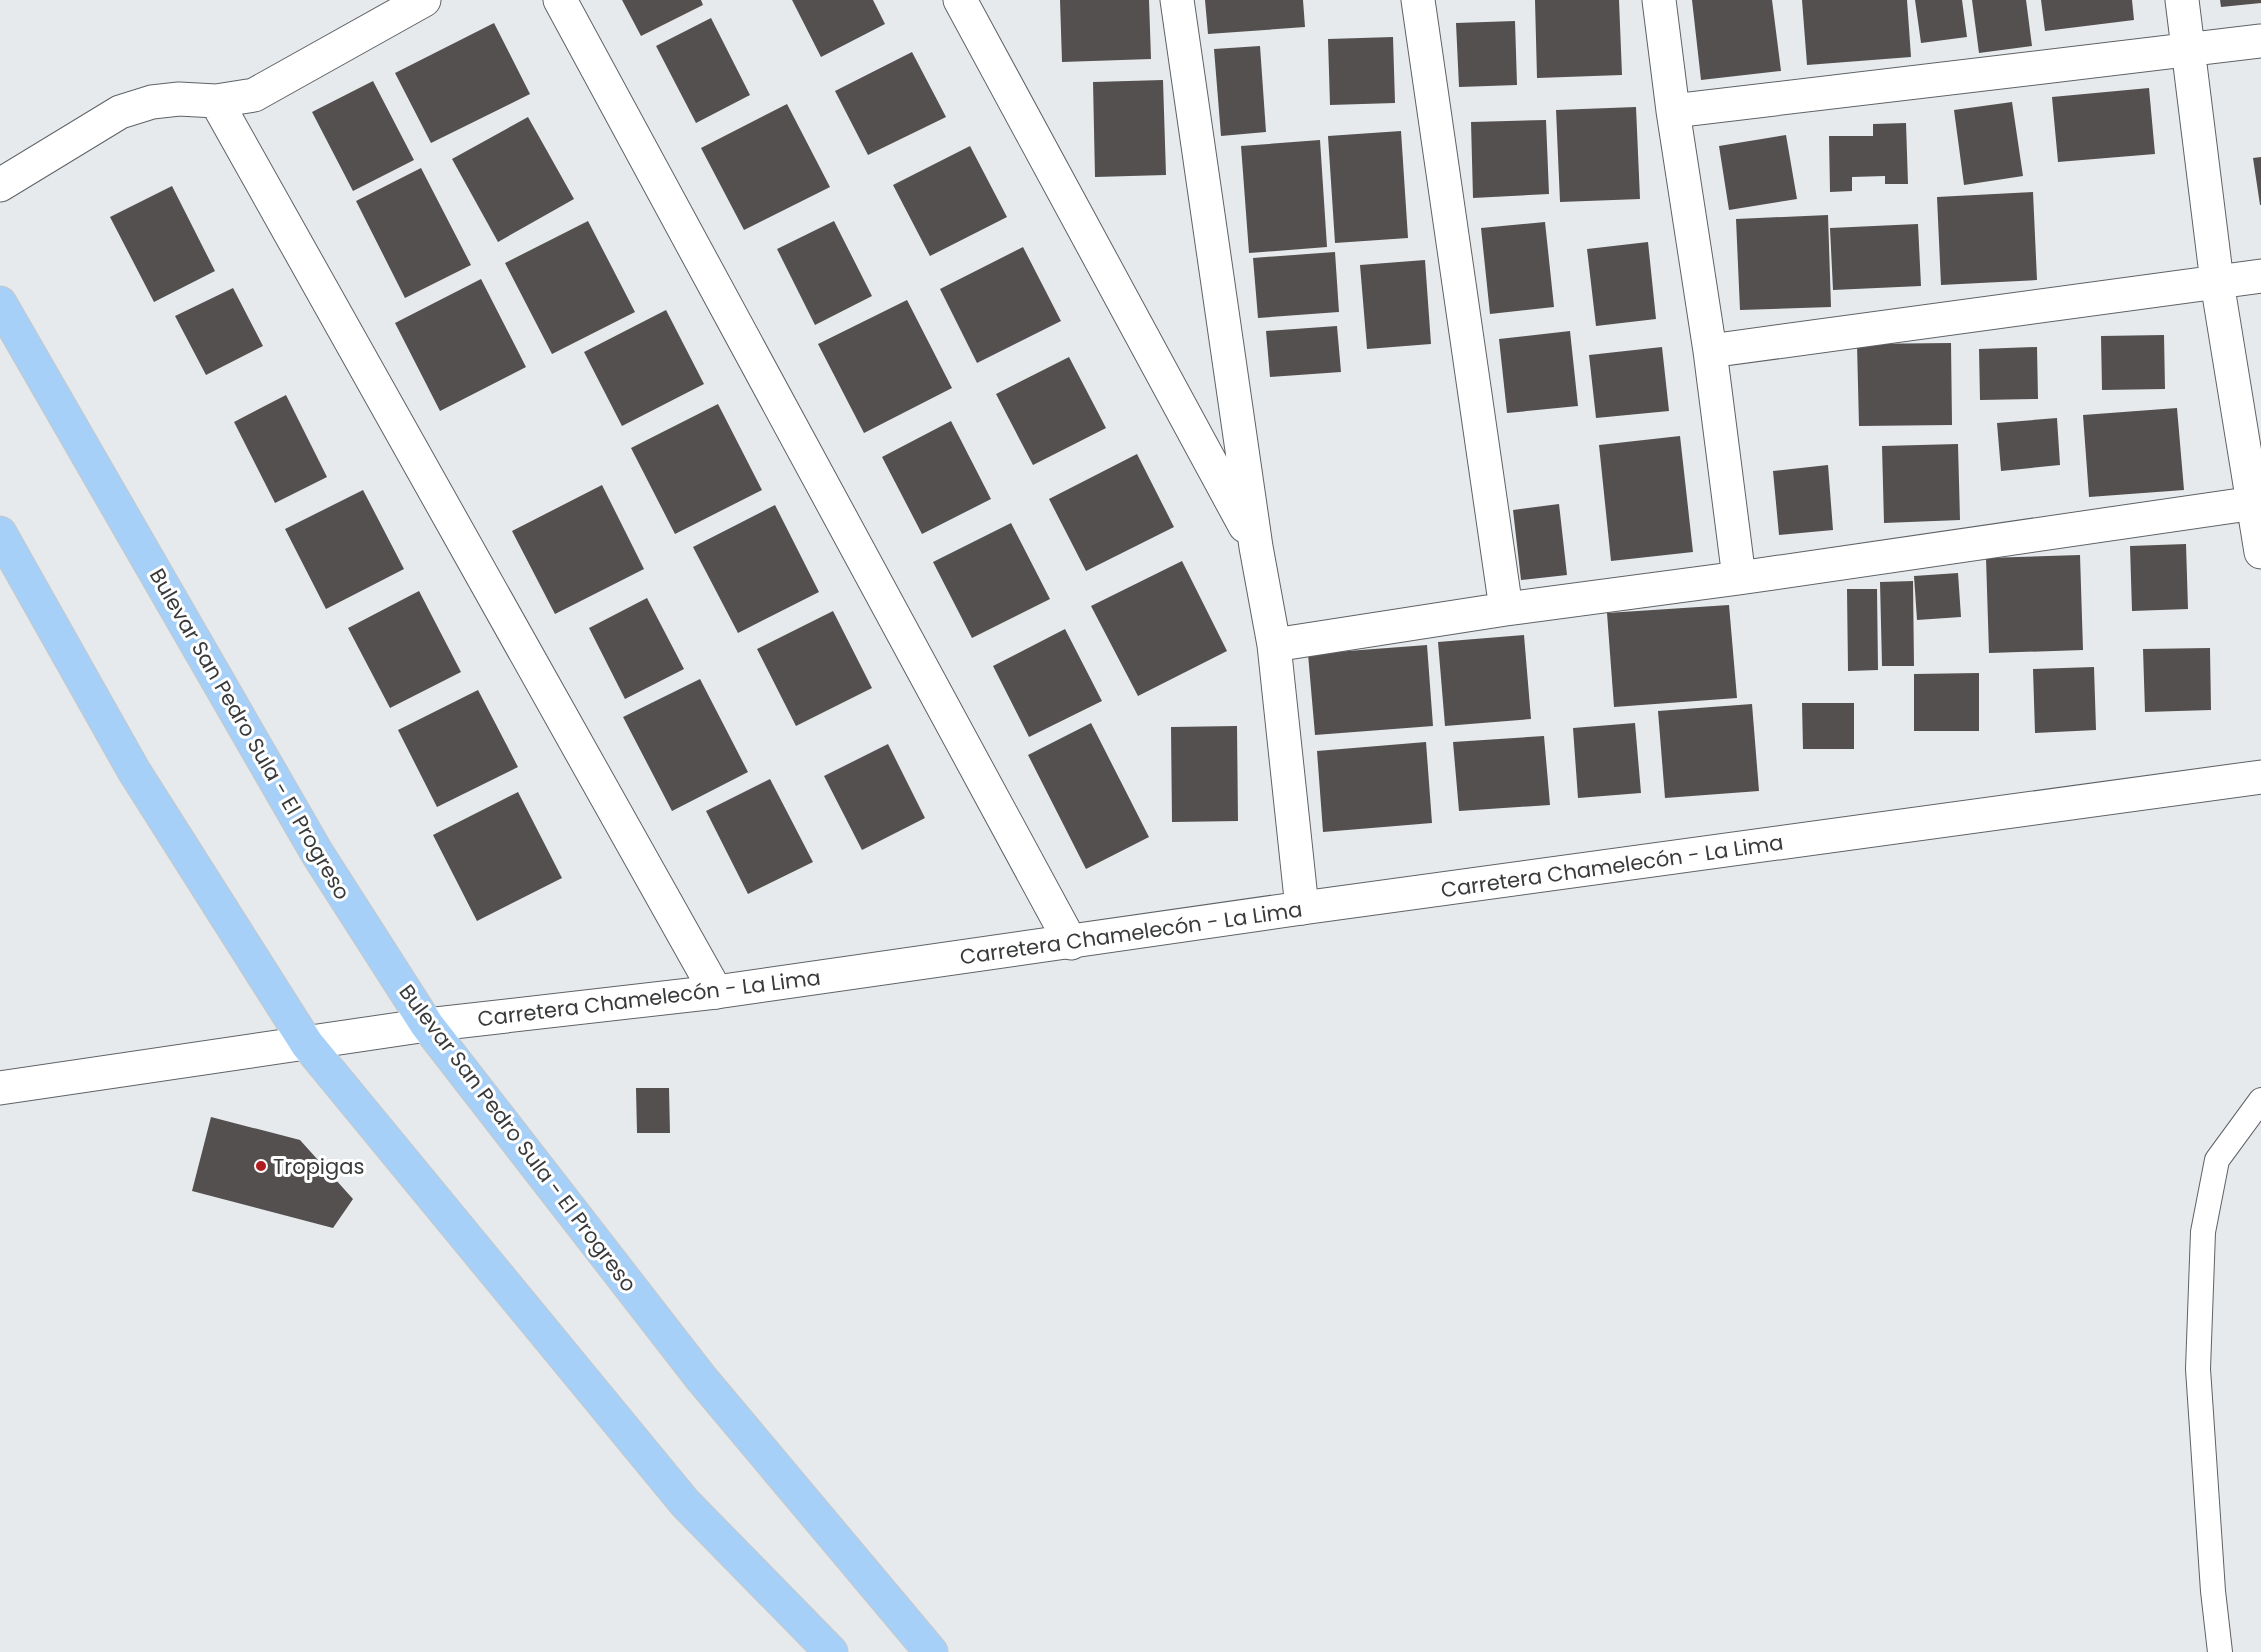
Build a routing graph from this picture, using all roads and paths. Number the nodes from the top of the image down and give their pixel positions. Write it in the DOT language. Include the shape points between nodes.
graph roads {
  1 [pos="424,0"];
  2 [pos="560,0"];
  3 [pos="960,0"];
  4 [pos="1177,0"];
  5 [pos="1418,0"];
  6 [pos="1659,0"];
  7 [pos="2182,0"];
  8 [pos="2261,41"];
  9 [pos="2189,50"];
  10 [pos="216,101"];
  11 [pos="1673,111"];
  12 [pos="0,185"];
  13 [pos="2261,276"];
  14 [pos="2217,282"];
  15 [pos="0,303"];
  16 [pos="1710,351"];
  17 [pos="2256,503"];
  18 [pos="0,533"];
  19 [pos="1256,546"];
  20 [pos="2261,552"];
  21 [pos="1739,578"];
  22 [pos="1506,609"];
  23 [pos="1274,645"];
  24 [pos="2261,777"];
  25 [pos="1302,908"];
  26 [pos="1071,943"];
  27 [pos="716,992"];
  28 [pos="427,1025"];
  29 [pos="307,1044"];
  30 [pos="0,1088"];
  31 [pos="2261,1100"];
  32 [pos="831,1652"];
  33 [pos="931,1652"];
  34 [pos="2220,1652"];
  1 -- 10 [label="street" via="254,96"];
  2 -- 26 [label="street"];
  3 -- 19 [label="street"];
  4 -- 19 [label="street"];
  5 -- 22 [label="street"];
  6 -- 11 [label="street"];
  7 -- 9 [label="street"];
  8 -- 9 [label="street"];
  9 -- 11 [label="street"];
  9 -- 14 [label="street"];
  10 -- 12 [label="street" via="178,99 120,112"];
  10 -- 27 [label="street"];
  11 -- 16 [label="street"];
  13 -- 14 [label="street"];
  14 -- 16 [label="street"];
  14 -- 17 [label="street"];
  15 -- 28 [label="main road, Bulevar San Pedro Sula - El Progreso" via="317,853"];
  16 -- 21 [label="street"];
  17 -- 20 [label="street"];
  17 -- 21 [label="street"];
  18 -- 29 [label="main road" via="134,771"];
  19 -- 23 [label="street"];
  21 -- 22 [label="street"];
  22 -- 23 [label="street"];
  23 -- 25 [label="street"];
  24 -- 25 [label="street, Carretera Chamelecón - La Lima"];
  25 -- 26 [label="street, Carretera Chamelecón - La Lima"];
  26 -- 27 [label="street, Carretera Chamelecón - La Lima"];
  27 -- 28 [label="street, Carretera Chamelecón - La Lima"];
  28 -- 29 [label="street, Carretera Chamelecón - La Lima"];
  28 -- 33 [label="main road, Bulevar San Pedro Sula - El Progreso" via="701,1378"];
  29 -- 30 [label="street, Carretera Chamelecón - La Lima"];
  29 -- 32 [label="main road" via="685,1503"];
  31 -- 34 [label="lane" via="2217,1160 2203,1232 2198,1370"];
}
